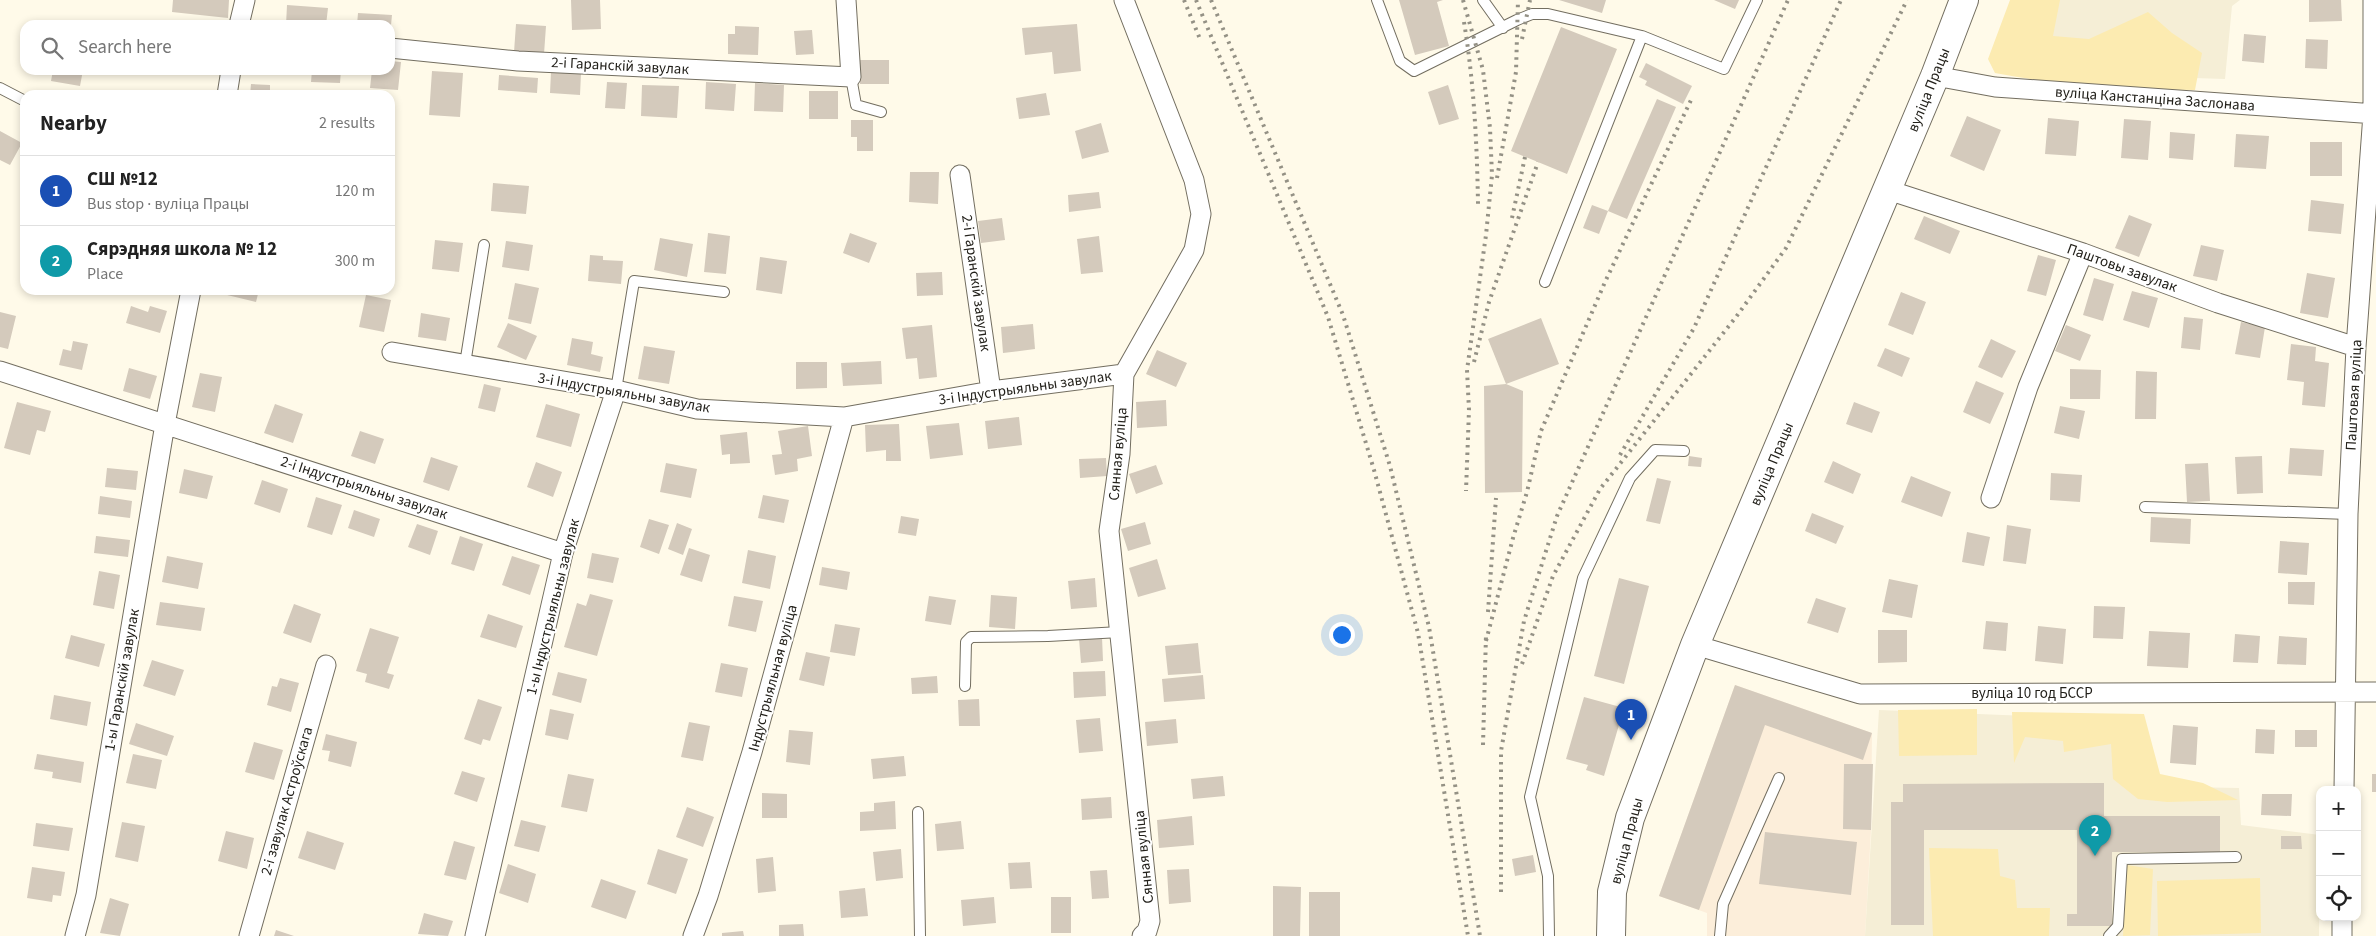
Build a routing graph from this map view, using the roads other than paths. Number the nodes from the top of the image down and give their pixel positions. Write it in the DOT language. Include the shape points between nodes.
graph roads {
  1 [pos="245,0"];
  2 [pos="846,0"];
  3 [pos="1124,0"];
  4 [pos="1377,0"];
  5 [pos="1484,0"];
  6 [pos="1757,0"];
  7 [pos="1964,0"];
  8 [pos="2373,0"];
  9 [pos="240,20"];
  10 [pos="1503,28"];
  11 [pos="1642,36"];
  12 [pos="395,49"];
  13 [pos="230,75"];
  14 [pos="1935,76"];
  15 [pos="851,77"];
  16 [pos="0,88"];
  17 [pos="227,90"];
  18 [pos="20,98"];
  19 [pos="882,112"];
  20 [pos="2375,114"];
  21 [pos="960,176"];
  22 [pos="1888,190"];
  23 [pos="484,245"];
  24 [pos="2083,252"];
  25 [pos="1545,282"];
  26 [pos="724,292"];
  27 [pos="190,295"];
  28 [pos="2356,347"];
  29 [pos="392,352"];
  30 [pos="465,364"];
  31 [pos="0,371"];
  32 [pos="1124,374"];
  33 [pos="616,390"];
  34 [pos="991,391"];
  35 [pos="844,417"];
  36 [pos="165,424"];
  37 [pos="1684,451"];
  38 [pos="1991,498"];
  39 [pos="2145,507"];
  40 [pos="2348,514"];
  41 [pos="563,553"];
  42 [pos="1120,632"];
  43 [pos="1695,645"];
  44 [pos="326,665"];
  45 [pos="965,686"];
  46 [pos="2345,692"];
  47 [pos="2376,692"];
  48 [pos="1779,778"];
  49 [pos="2344,786"];
  50 [pos="918,812"];
  51 [pos="2236,857"];
  52 [pos="2342,921"];
  53 [pos="75,936"];
  54 [pos="248,936"];
  55 [pos="475,936"];
  56 [pos="693,936"];
  57 [pos="920,936"];
  58 [pos="1142,936"];
  59 [pos="1549,936"];
  60 [pos="1611,936"];
  61 [pos="1720,936"];
  62 [pos="2109,936"];
  63 [pos="2342,936"];
  1 -- 9 [label="street"];
  2 -- 15 [label="street"];
  3 -- 32 [label="street, Сянная вуліца" via="1194,180 1200,214 1194,250"];
  4 -- 10 [label="lane" via="1400,61 1414,71"];
  5 -- 10 [label="lane"];
  6 -- 11 [label="lane" via="1724,69"];
  7 -- 14 [label="main road, вуліца Працы"];
  8 -- 20 [label="street, Паштовая вуліца"];
  10 -- 11 [label="lane" via="1532,14 1548,14"];
  11 -- 25 [label="lane"];
  12 -- 15 [label="street, 2-і Гаранскій завулак" via="518,61"];
  13 -- 17 [label="street"];
  14 -- 20 [label="street, вуліца Канстанціна Заслонава" via="1995,87"];
  14 -- 22 [label="main road, вуліца Працы"];
  15 -- 19 [label="lane" via="856,105"];
  16 -- 18 [label="lane"];
  20 -- 28 [label="street, Паштовая вуліца"];
  21 -- 34 [label="street, 2-і Гаранскій завулак"];
  22 -- 24 [label="street, Паштовы завулак"];
  22 -- 43 [label="main road, вуліца Працы"];
  23 -- 30 [label="lane"];
  24 -- 28 [label="street, Паштовы завулак" via="2218,303"];
  24 -- 38 [label="street" via="2028,387"];
  26 -- 33 [label="lane, 1-ы Індустрыяльны завулак" via="634,280"];
  27 -- 36 [label="street, 1-ы Гаранскій завулак"];
  28 -- 40 [label="street, Паштовая вуліца"];
  29 -- 30 [label="street, 3-і Індустрыяльны завулак"];
  30 -- 33 [label="street, 3-і Індустрыяльны завулак"];
  31 -- 36 [label="street"];
  32 -- 34 [label="street, 3-і Індустрыяльны завулак"];
  32 -- 42 [label="street, Сянная вуліца" via="1120,454 1110,531"];
  33 -- 35 [label="street, 3-і Індустрыяльны завулак" via="697,409"];
  33 -- 41 [label="street, 1-ы Індустрыяльны завулак"];
  34 -- 35 [label="street, 3-і Індустрыяльны завулак"];
  35 -- 56 [label="street, Індустрыяльная вуліца" via="752,752"];
  36 -- 41 [label="street, 2-і Індустрыяльны завулак"];
  36 -- 53 [label="street, 1-ы Гаранскій завулак" via="86,895"];
  37 -- 59 [label="lane" via="1655,450 1630,478 1582,578 1530,797 1548,876"];
  39 -- 40 [label="lane"];
  40 -- 46 [label="street, Паштовая вуліца"];
  41 -- 55 [label="street, 1-ы Індустрыяльны завулак"];
  42 -- 45 [label="lane" via="971,637 966,642"];
  42 -- 58 [label="street, Сянная вуліца" via="1150,920"];
  43 -- 46 [label="street, вуліца 10 год БССР" via="1860,694"];
  43 -- 60 [label="main road, вуліца Працы" via="1630,818 1612,892"];
  44 -- 54 [label="street, 2-і завулак Астроўскага"];
  46 -- 47 [label="street, вуліца 10 год БССР"];
  46 -- 49 [label="street, Паштовая вуліца"];
  48 -- 61 [label="lane" via="1723,904"];
  50 -- 57 [label="lane"];
  51 -- 62 [label="lane" via="2122,860 2118,926"];
  52 -- 63 [label="street"];
}
